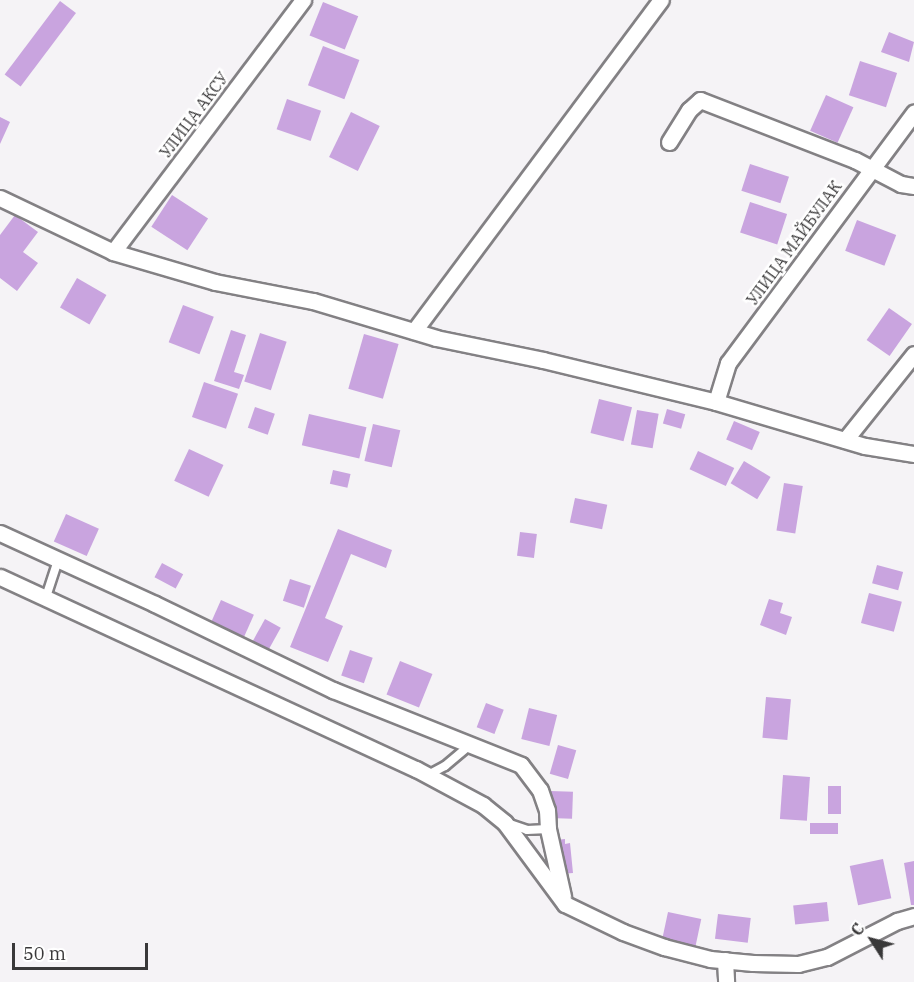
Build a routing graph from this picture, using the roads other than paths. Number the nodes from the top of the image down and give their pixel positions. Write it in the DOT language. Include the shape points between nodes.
graph roads {
  1 [pos="303,0"];
  2 [pos="661,0"];
  3 [pos="914,113"];
  4 [pos="669,142"];
  5 [pos="872,168"];
  6 [pos="914,186"];
  7 [pos="0,198"];
  8 [pos="113,252"];
  9 [pos="414,331"];
  10 [pos="914,354"];
  11 [pos="716,402"];
  12 [pos="845,440"];
  13 [pos="914,454"];
  14 [pos="0,533"];
  15 [pos="58,560"];
  16 [pos="0,577"];
  17 [pos="46,597"];
  18 [pos="472,744"];
  19 [pos="427,776"];
  20 [pos="506,823"];
  21 [pos="548,829"];
  22 [pos="565,904"];
  23 [pos="914,916"];
  24 [pos="725,960"];
  25 [pos="726,982"];
  1 -- 8 [label="street, УЛИЦА АКСУ"];
  2 -- 9 [label="street"];
  3 -- 5 [label="street, УЛИЦА МАЙБУЛАК"];
  4 -- 5 [label="street" via="700,100"];
  5 -- 6 [label="street" via="901,184"];
  5 -- 11 [label="street, УЛИЦА МАЙБУЛАК" via="728,363"];
  7 -- 8 [label="street"];
  8 -- 9 [label="street" via="215,282 312,301"];
  9 -- 11 [label="street"];
  10 -- 12 [label="street"];
  11 -- 12 [label="street"];
  12 -- 13 [label="street"];
  14 -- 15 [label="street"];
  15 -- 17 [label="lane"];
  15 -- 18 [label="street" via="333,690"];
  16 -- 17 [label="street"];
  17 -- 19 [label="street"];
  18 -- 19 [label="lane"];
  18 -- 21 [label="street" via="521,765 540,790"];
  19 -- 20 [label="street"];
  20 -- 21 [label="lane" via="527,830"];
  20 -- 22 [label="street"];
  21 -- 22 [label="street"];
  22 -- 24 [label="street" via="664,947"];
  23 -- 24 [label="street" via="827,957 798,963"];
  24 -- 25 [label="street"];
}
